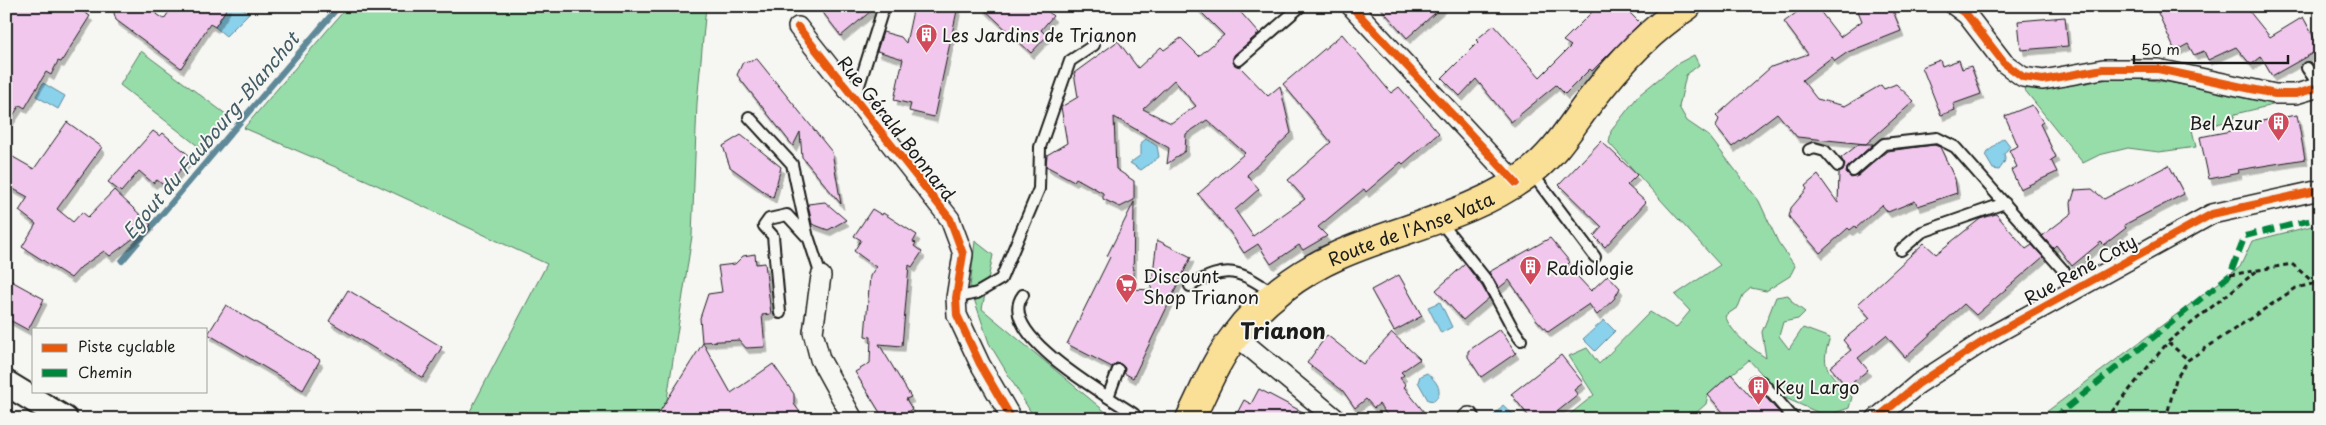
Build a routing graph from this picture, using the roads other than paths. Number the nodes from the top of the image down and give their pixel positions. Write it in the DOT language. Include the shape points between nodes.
graph roads {
  1 [pos="884,6"];
  2 [pos="1301,6"];
  3 [pos="1687,6"];
  4 [pos="1956,6"];
  5 [pos="1357,8"];
  6 [pos="798,27"];
  7 [pos="1094,45"];
  8 [pos="1239,60"];
  9 [pos="2307,68"];
  10 [pos="2320,87"];
  11 [pos="855,98"];
  12 [pos="749,117"];
  13 [pos="1809,150"];
  14 [pos="1838,166"];
  15 [pos="1852,171"];
  16 [pos="1523,178"];
  17 [pos="2320,190"];
  18 [pos="2005,203"];
  19 [pos="1438,220"];
  20 [pos="808,239"];
  21 [pos="1901,250"];
  22 [pos="1595,257"];
  23 [pos="821,276"];
  24 [pos="1190,286"];
  25 [pos="2078,287"];
  26 [pos="1022,295"];
  27 [pos="1276,295"];
  28 [pos="956,298"];
  29 [pos="780,313"];
  30 [pos="1235,335"];
  31 [pos="1521,340"];
  32 [pos="1118,370"];
  33 [pos="1754,381"];
  34 [pos="6,383"];
  35 [pos="1108,396"];
  36 [pos="65,419"];
  37 [pos="853,419"];
  38 [pos="1012,419"];
  39 [pos="1135,419"];
  40 [pos="1190,419"];
  41 [pos="1336,419"];
  42 [pos="1794,419"];
  43 [pos="1876,419"];
  1 -- 11 [label="lane"];
  2 -- 8 [label="lane"];
  3 -- 16 [label="main road, Route de l'Anse Vata" via="1609,76 1562,140"];
  4 -- 10 [label="street" via="1967,15 2004,63 2023,77 2043,80 2103,69 2158,69 2275,94 2296,94"];
  5 -- 16 [label="street"];
  6 -- 11 [label="street, Rue Gérald Bonnard"];
  7 -- 28 [label="lane" via="1070,61 1040,147 1038,188 1001,279 977,293"];
  9 -- 10 [label="lane"];
  11 -- 28 [label="street, Rue Gérald Bonnard" via="950,219 963,254"];
  12 -- 20 [label="lane" via="792,164"];
  13 -- 14 [label="lane" via="1825,151"];
  15 -- 18 [label="lane" via="1884,144 1937,138 1955,147"];
  16 -- 19 [label="main road, Route de l'Anse Vata" via="1493,197"];
  16 -- 22 [label="lane"];
  17 -- 25 [label="street, Rue René Coty" via="2212,214"];
  18 -- 21 [label="lane" via="1922,232"];
  18 -- 25 [label="lane"];
  19 -- 27 [label="main road, Route de l'Anse Vata" via="1339,255 1306,272"];
  19 -- 31 [label="lane" via="1488,282"];
  20 -- 23 [label="lane"];
  20 -- 29 [label="lane" via="787,216 769,219 764,226 773,236"];
  23 -- 37 [label="street" via="813,332 820,359"];
  24 -- 27 [label="lane" via="1218,272 1232,273 1254,280"];
  25 -- 43 [label="street, Rue René Coty" via="1918,384"];
  26 -- 35 [label="lane" via="1017,313 1023,329 1044,352"];
  27 -- 30 [label="main road, Route de l'Anse Vata"];
  28 -- 38 [label="street, Rue Gérald Bonnard" via="964,334"];
  30 -- 40 [label="main road, Route de l'Anse Vata"];
  30 -- 41 [label="street"];
  32 -- 35 [label="lane"];
  33 -- 42 [label="lane" via="1762,382"];
  34 -- 36 [label="street"];
  35 -- 39 [label="lane" via="1134,414"];
}
